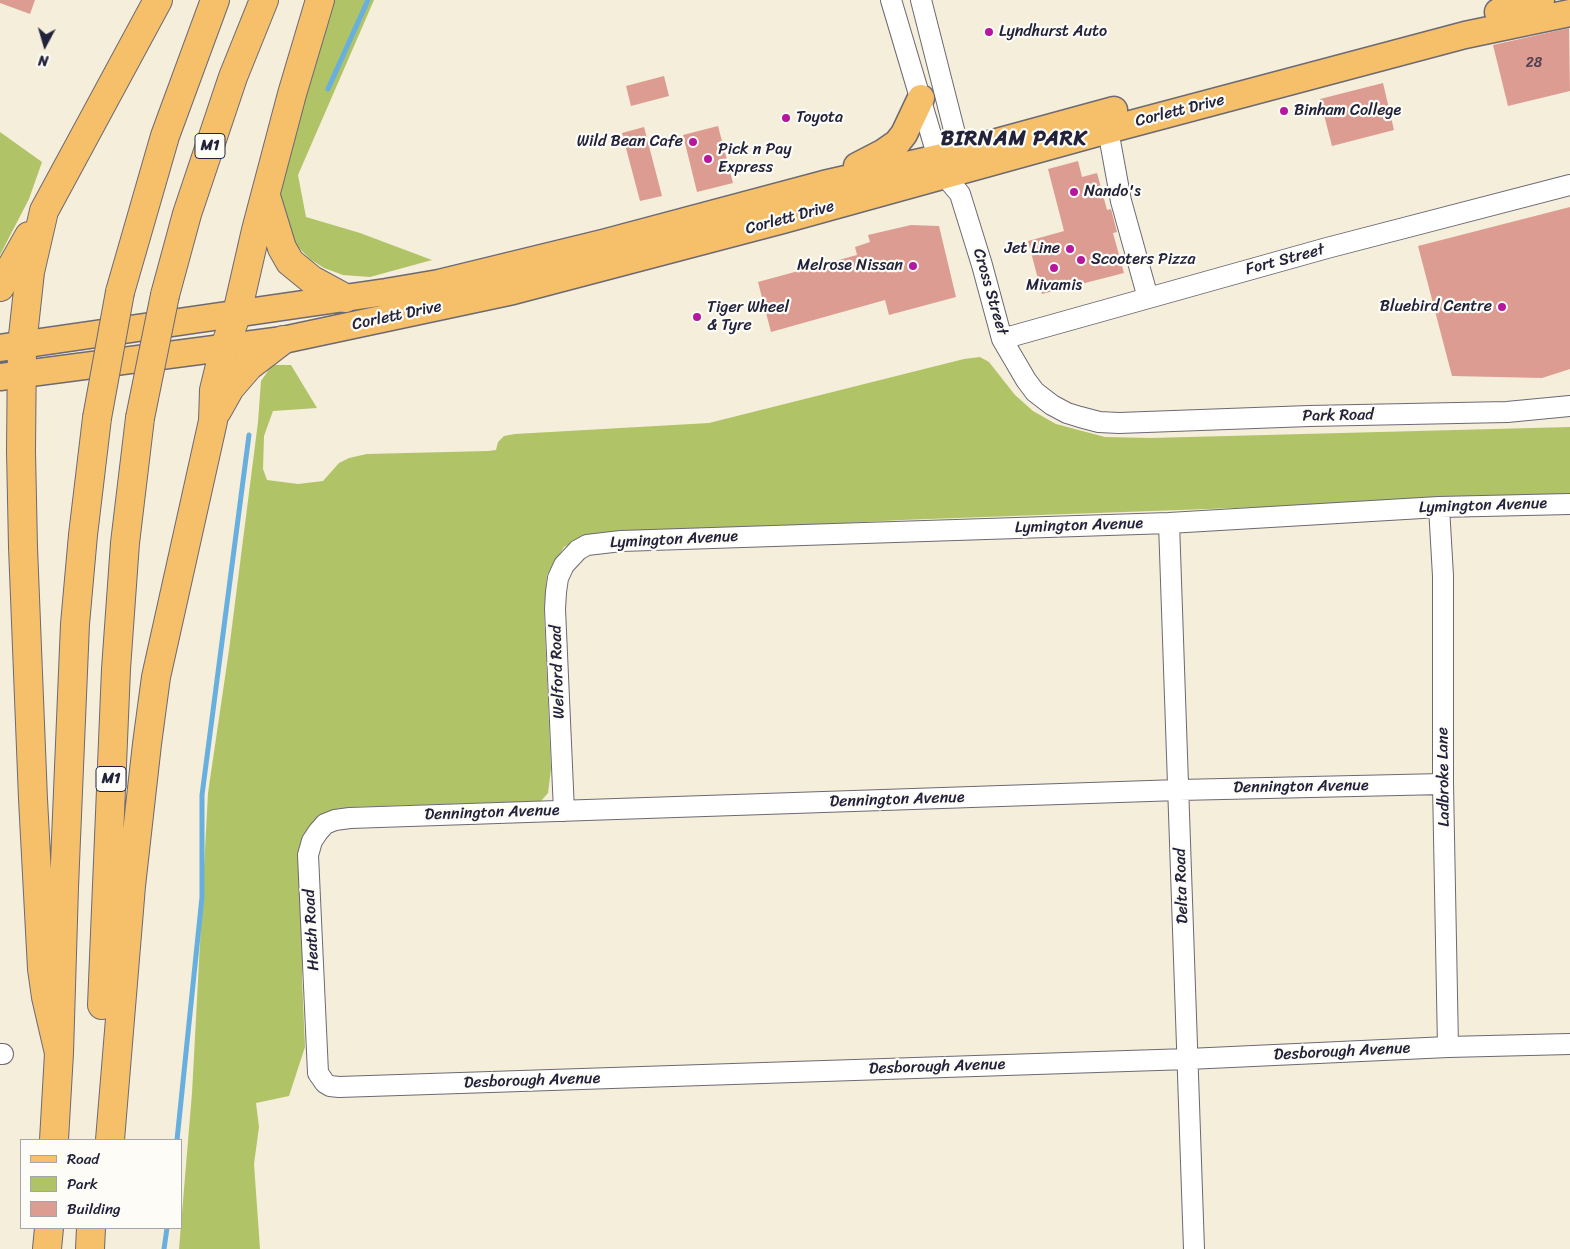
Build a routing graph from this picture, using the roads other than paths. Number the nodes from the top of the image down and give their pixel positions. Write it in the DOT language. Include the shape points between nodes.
graph roads {
  1 [pos="158,0"];
  2 [pos="215,0"];
  3 [pos="264,0"];
  4 [pos="320,0"];
  5 [pos="891,0"];
  6 [pos="921,0"];
  7 [pos="1541,0"];
  8 [pos="1570,13"];
  9 [pos="921,98"];
  10 [pos="1108,130"];
  11 [pos="953,169"];
  12 [pos="824,184"];
  13 [pos="1570,185"];
  14 [pos="266,196"];
  15 [pos="44,211"];
  16 [pos="0,287"];
  17 [pos="345,298"];
  18 [pos="1148,298"];
  19 [pos="237,313"];
  20 [pos="1002,339"];
  21 [pos="283,340"];
  22 [pos="11,346"];
  23 [pos="224,349"];
  24 [pos="11,376"];
  25 [pos="1570,406"];
  26 [pos="1507,412"];
  27 [pos="1570,415"];
  28 [pos="213,421"];
  29 [pos="1169,421"];
  30 [pos="0,424"];
  31 [pos="21,451"];
  32 [pos="1570,504"];
  33 [pos="1439,507"];
  34 [pos="1169,523"];
  35 [pos="587,546"];
  36 [pos="1443,784"];
  37 [pos="1179,790"];
  38 [pos="564,811"];
  39 [pos="350,818"];
  40 [pos="1570,1044"];
  41 [pos="1448,1047"];
  42 [pos="59,1052"];
  43 [pos="1188,1059"];
  44 [pos="318,1066"];
  45 [pos="54,1139"];
  46 [pos="96,1139"];
  47 [pos="110,1139"];
  48 [pos="49,1229"];
  49 [pos="91,1229"];
  50 [pos="47,1249"];
  51 [pos="90,1249"];
  52 [pos="1194,1249"];
  1 -- 15 [label="highway"];
  2 -- 42 [label="highway, bridge" via="165,136 120,292 97,418 75,624"];
  3 -- 46 [label="highway, M1, bridge" via="233,77 187,214 165,295 140,418 125,543 116,669"];
  4 -- 14 [label="highway"];
  5 -- 9 [label="street, Cross Street"];
  6 -- 11 [label="street, Cross Street"];
  7 -- 11 [label="main road, Corlett Drive" via="1308,65 1106,112"];
  8 -- 10 [label="main road, Corlett Drive" via="1465,36"];
  9 -- 11 [label="street, Cross Street"];
  9 -- 12 [label="main road" via="897,144"];
  10 -- 11 [label="main road, Corlett Drive"];
  10 -- 18 [label="street" via="1121,201"];
  11 -- 12 [label="main road, Corlett Drive"];
  11 -- 20 [label="street, Cross Street"];
  11 -- 21 [label="main road, Corlett Drive" via="513,291"];
  12 -- 17 [label="main road, Corlett Drive" via="489,272"];
  13 -- 18 [label="street, Fort Street"];
  14 -- 17 [label="highway" via="277,236 290,262 312,280"];
  14 -- 19 [label="highway"];
  15 -- 16 [label="highway"];
  15 -- 22 [label="highway"];
  17 -- 19 [label="main road, Corlett Drive"];
  18 -- 20 [label="street, Fort Street"];
  19 -- 22 [label="main road, Corlett Drive"];
  19 -- 23 [label="highway"];
  20 -- 29 [label="street, Cross Street" via="1036,392 1067,413 1099,422"];
  21 -- 23 [label="main road, Corlett Drive"];
  21 -- 28 [label="highway" via="248,366 230,388"];
  22 -- 24 [label="highway"];
  23 -- 24 [label="main road, Corlett Drive"];
  23 -- 28 [label="highway" via="214,390"];
  24 -- 31 [label="highway"];
  25 -- 26 [label="street, Park Road"];
  26 -- 27 [label="street, Park Road"];
  26 -- 29 [label="street, Park Road"];
  28 -- 47 [label="highway" via="156,677 146,744"];
  30 -- 31 [label="highway"];
  31 -- 42 [label="highway" via="29,713 42,969"];
  32 -- 33 [label="street, Lymington Avenue"];
  33 -- 34 [label="street, Lymington Avenue"];
  33 -- 36 [label="street, Ladbroke Lane" via="1443,576"];
  34 -- 35 [label="street, Lymington Avenue" via="684,538"];
  34 -- 37 [label="street, Delta Road"];
  35 -- 38 [label="street, Welford Road" via="578,550 564,565 556,592"];
  36 -- 37 [label="street, Dennington Avenue"];
  36 -- 41 [label="street, Ladbroke Lane"];
  37 -- 38 [label="street, Dennington Avenue"];
  37 -- 43 [label="street, Delta Road"];
  38 -- 39 [label="street, Dennington Avenue"];
  39 -- 44 [label="street, Heath Road" via="325,824 312,841 308,855"];
  40 -- 41 [label="street, Desborough Avenue"];
  41 -- 43 [label="street, Desborough Avenue"];
  42 -- 45 [label="highway"];
  43 -- 44 [label="street, Desborough Avenue" via="339,1087 325,1083 318,1073"];
  43 -- 52 [label="street, Delta Road"];
  48 -- 50 [label="highway"];
  49 -- 51 [label="highway"];
}
